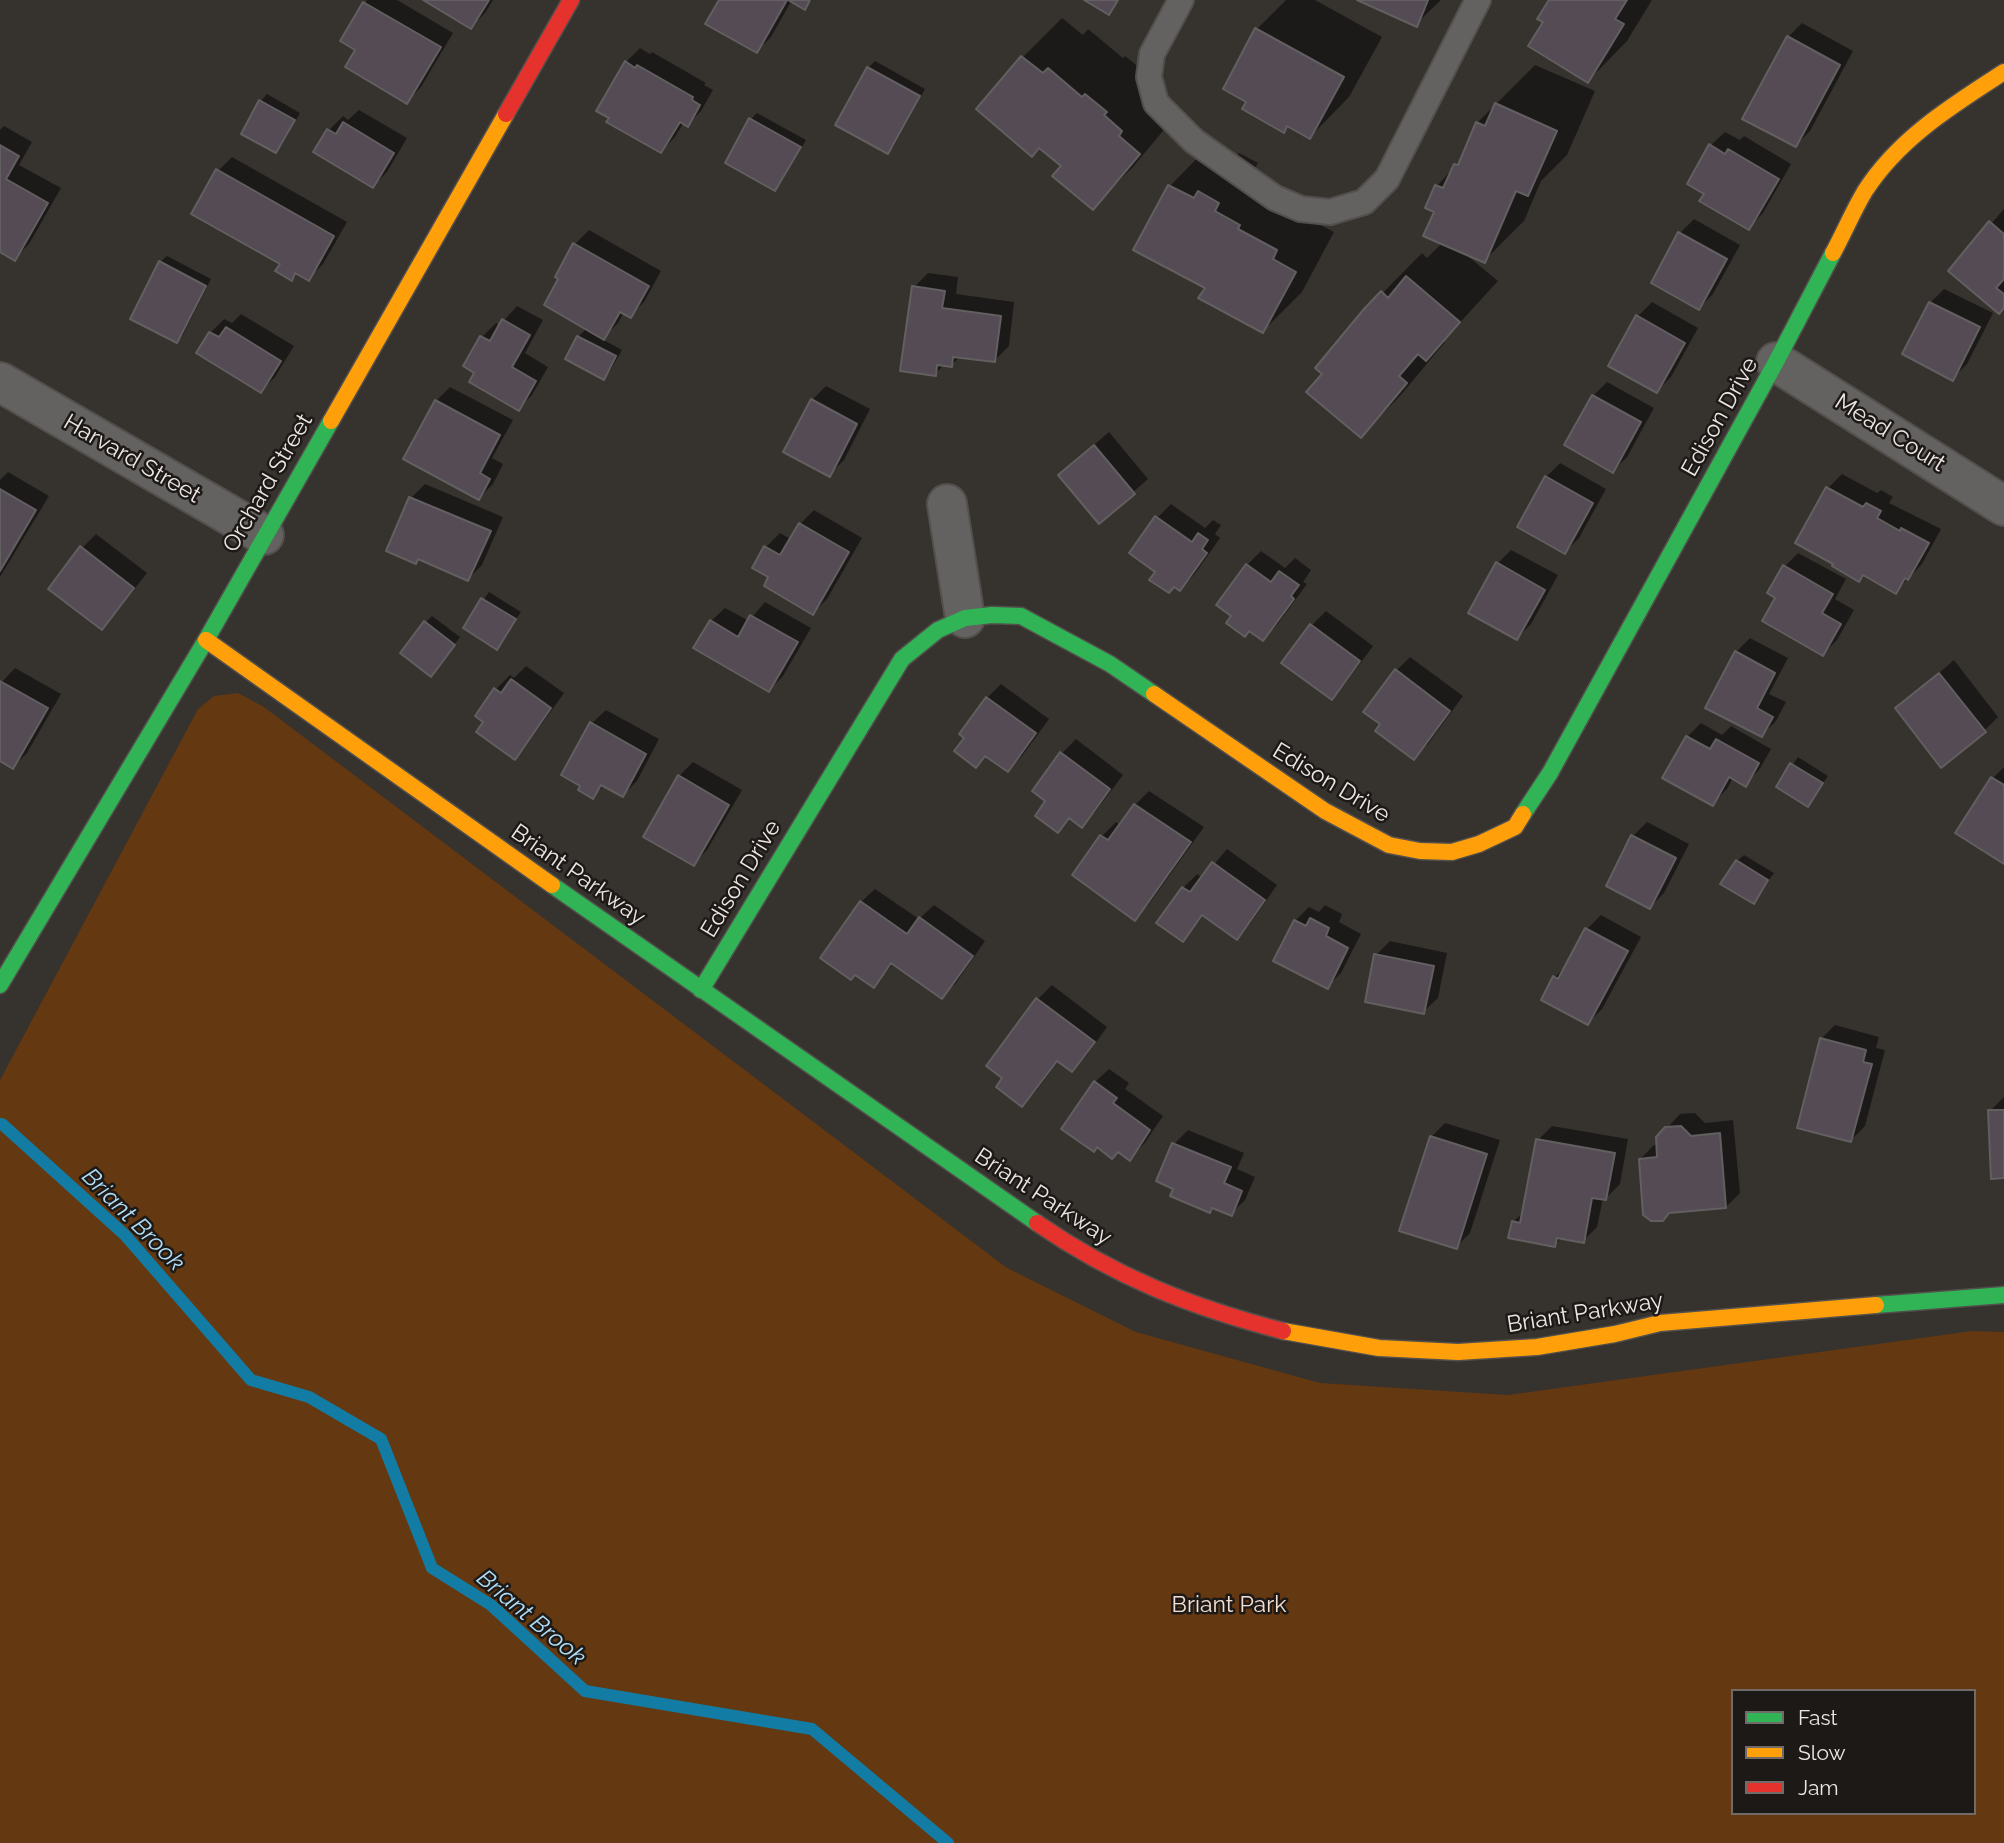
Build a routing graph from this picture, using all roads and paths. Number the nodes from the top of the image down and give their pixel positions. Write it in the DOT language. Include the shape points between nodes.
graph roads {
  1 [pos="571,0"];
  2 [pos="1181,0"];
  3 [pos="1478,0"];
  4 [pos="2004,72"];
  5 [pos="1776,362"];
  6 [pos="0,382"];
  7 [pos="947,504"];
  8 [pos="2004,506"];
  9 [pos="264,535"];
  10 [pos="965,618"];
  11 [pos="206,640"];
  12 [pos="0,985"];
  13 [pos="701,990"];
  14 [pos="2004,1295"];
  1 -- 9 [label="street, Orchard Street"];
  2 -- 3 [label="lane" via="1152,54 1149,77 1156,103 1194,141 1276,198 1301,209 1330,212 1364,202 1387,179"];
  4 -- 5 [label="street, Edison Drive" via="1904,143 1866,190"];
  5 -- 8 [label="street, Mead Court"];
  5 -- 10 [label="street, Edison Drive" via="1550,774 1515,827 1479,844 1452,852 1389,845 1325,811 1110,664 1021,616"];
  6 -- 9 [label="street, Harvard Street"];
  7 -- 10 [label="street"];
  9 -- 11 [label="street, Orchard Street"];
  10 -- 13 [label="street, Edison Drive" via="938,630 902,659"];
  11 -- 12 [label="street, Orchard Street"];
  11 -- 13 [label="street, Briant Parkway"];
  13 -- 14 [label="street, Briant Parkway" via="1079,1252 1150,1288 1224,1316 1301,1336 1379,1348 1471,1351 1537,1347 1660,1323"];
}
